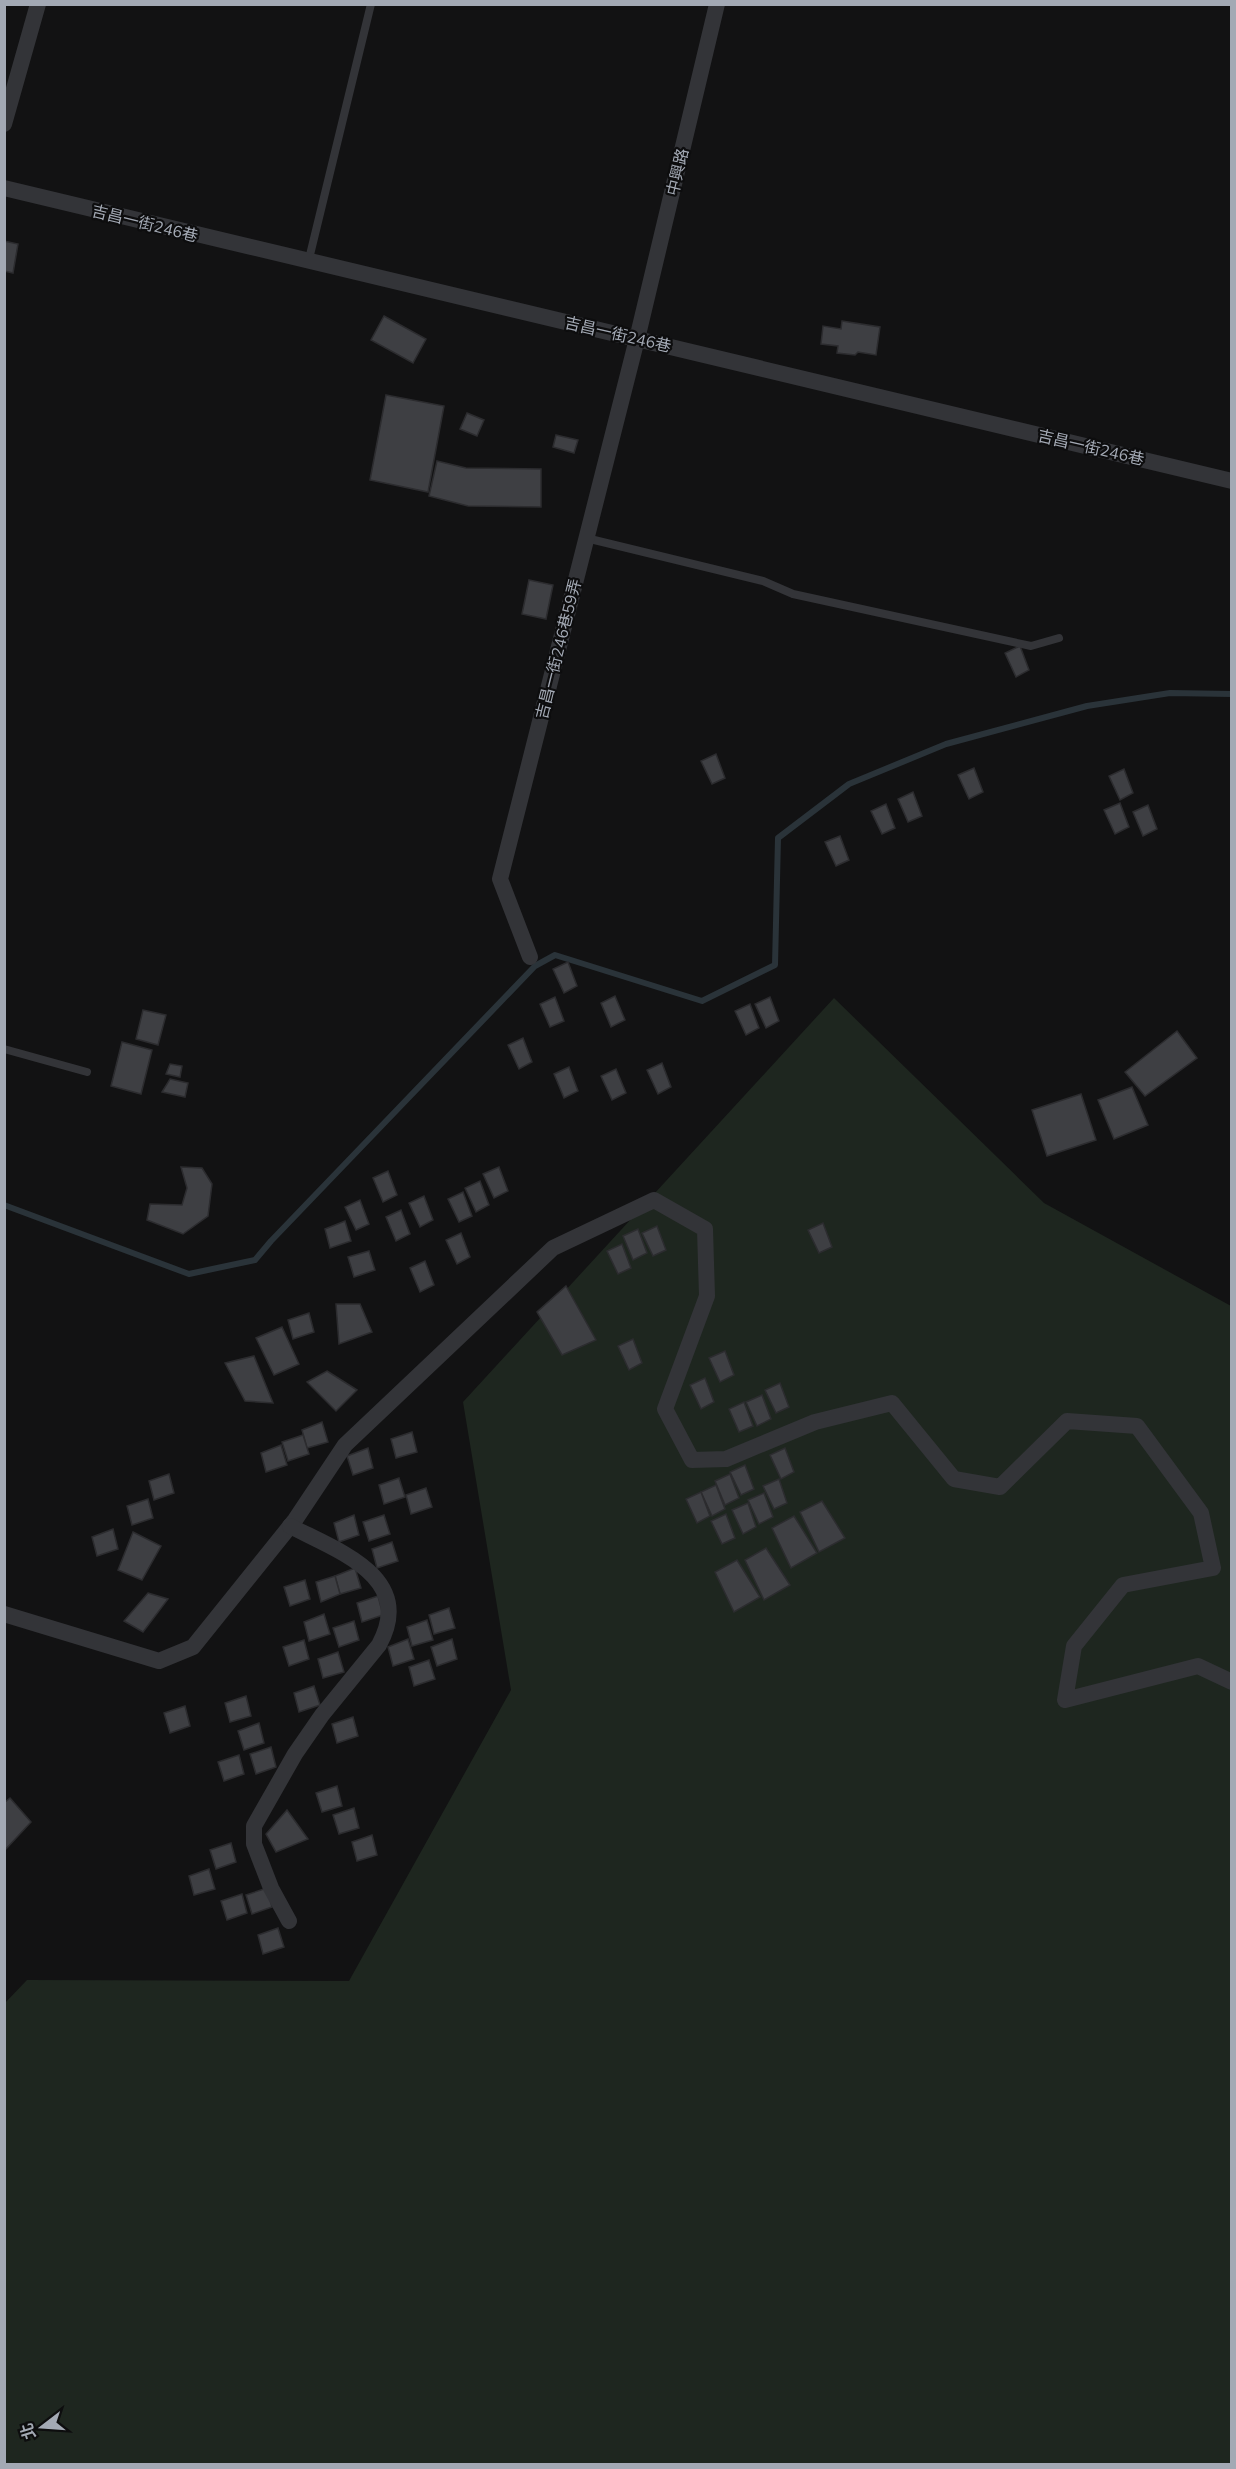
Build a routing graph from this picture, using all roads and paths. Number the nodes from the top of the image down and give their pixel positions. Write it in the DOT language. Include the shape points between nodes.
graph roads {
  1 [pos="38,4"];
  2 [pos="371,4"];
  3 [pos="717,4"];
  4 [pos="4,124"];
  5 [pos="4,188"];
  6 [pos="308,263"];
  7 [pos="637,339"];
  8 [pos="1232,481"];
  9 [pos="586,538"];
  10 [pos="1059,638"];
  11 [pos="530,957"];
  12 [pos="4,1049"];
  13 [pos="87,1072"];
  14 [pos="290,1526"];
  15 [pos="4,1614"];
  16 [pos="1232,1682"];
  17 [pos="289,1921"];
  1 -- 4 [label="street"];
  2 -- 6 [label="lane"];
  3 -- 7 [label="street, 中興路"];
  5 -- 6 [label="street, 吉昌一街246巷"];
  6 -- 7 [label="street, 吉昌一街246巷"];
  7 -- 8 [label="street, 吉昌一街246巷"];
  7 -- 9 [label="street, 吉昌一街246巷59弄"];
  9 -- 10 [label="lane" via="763,581 793,594 1031,646"];
  9 -- 11 [label="street, 吉昌一街246巷59弄" via="500,879"];
  12 -- 13 [label="lane"];
  14 -- 15 [label="street" via="193,1647 159,1661"];
  14 -- 16 [label="street" via="345,1445 553,1248 654,1200 705,1229 707,1296 665,1408 692,1460 726,1459 815,1422 892,1403 954,1479 1000,1487 1067,1421 1137,1426 1201,1513 1213,1568 1124,1585 1074,1646 1065,1700 1198,1666"];
  14 -- 17 [label="street" via="369,1570 384,1590 390,1608 379,1645 322,1714 254,1827 254,1844"];
}
